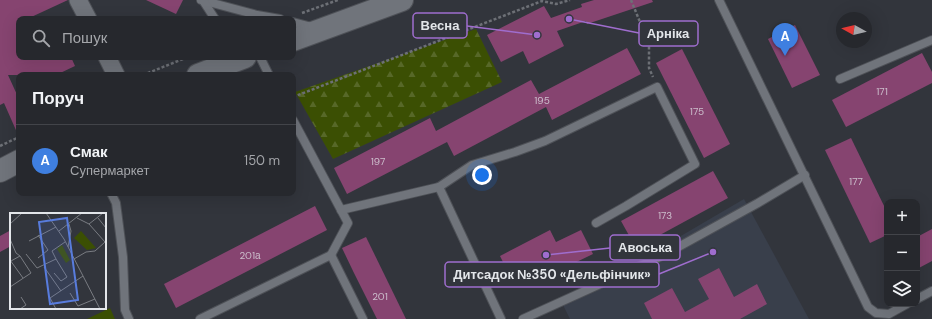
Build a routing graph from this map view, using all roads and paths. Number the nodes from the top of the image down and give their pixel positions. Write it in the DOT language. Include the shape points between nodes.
graph roads {
  1 [pos="78,0"];
  2 [pos="338,0"];
  3 [pos="402,0"];
  4 [pos="570,0"];
  5 [pos="631,0"];
  6 [pos="719,0"];
  7 [pos="203,1"];
  8 [pos="300,14"];
  9 [pos="86,16"];
  10 [pos="213,16"];
  11 [pos="263,16"];
  12 [pos="296,23"];
  13 [pos="321,30"];
  14 [pos="296,39"];
  15 [pos="932,40"];
  16 [pos="108,60"];
  17 [pos="180,60"];
  18 [pos="234,60"];
  19 [pos="262,60"];
  20 [pos="114,72"];
  21 [pos="150,72"];
  22 [pos="205,72"];
  23 [pos="268,72"];
  24 [pos="840,79"];
  25 [pos="657,87"];
  26 [pos="296,96"];
  27 [pos="296,126"];
  28 [pos="16,138"];
  29 [pos="0,146"];
  30 [pos="16,163"];
  31 [pos="0,171"];
  32 [pos="805,175"];
  33 [pos="439,187"];
  34 [pos="112,196"];
  35 [pos="340,210"];
  36 [pos="596,223"];
  37 [pos="330,255"];
  38 [pos="932,291"];
  39 [pos="920,297"];
  40 [pos="902,307"];
  41 [pos="129,319"];
  42 [pos="200,319"];
  43 [pos="363,319"];
  44 [pos="500,319"];
  45 [pos="523,319"];
  1 -- 9 [label="street"];
  2 -- 8 [label="path"];
  3 -- 13 [label="main road"];
  4 -- 26 [label="path" via="556,4 542,1"];
  5 -- 25 [label="path" via="648,44 649,68"];
  6 -- 32 [label="lane"];
  7 -- 10 [label="lane"];
  7 -- 11 [label="lane"];
  12 -- 13 [label="lane"];
  13 -- 14 [label="main road"];
  15 -- 24 [label="lane"];
  16 -- 20 [label="street"];
  17 -- 21 [label="path"];
  18 -- 22 [label="main road"];
  19 -- 23 [label="lane"];
  25 -- 33 [label="lane" via="545,141 472,165"];
  25 -- 36 [label="lane" via="695,164"];
  27 -- 35 [label="lane"];
  28 -- 29 [label="path"];
  30 -- 31 [label="main road"];
  32 -- 40 [label="lane" via="868,307 876,313 889,314"];
  32 -- 45 [label="lane" via="662,256"];
  33 -- 35 [label="lane"];
  33 -- 44 [label="lane"];
  34 -- 41 [label="lane" via="116,203 123,257 125,310"];
  35 -- 37 [label="lane" via="348,223"];
  37 -- 42 [label="lane"];
  37 -- 43 [label="lane"];
  38 -- 39 [label="lane"];
}
